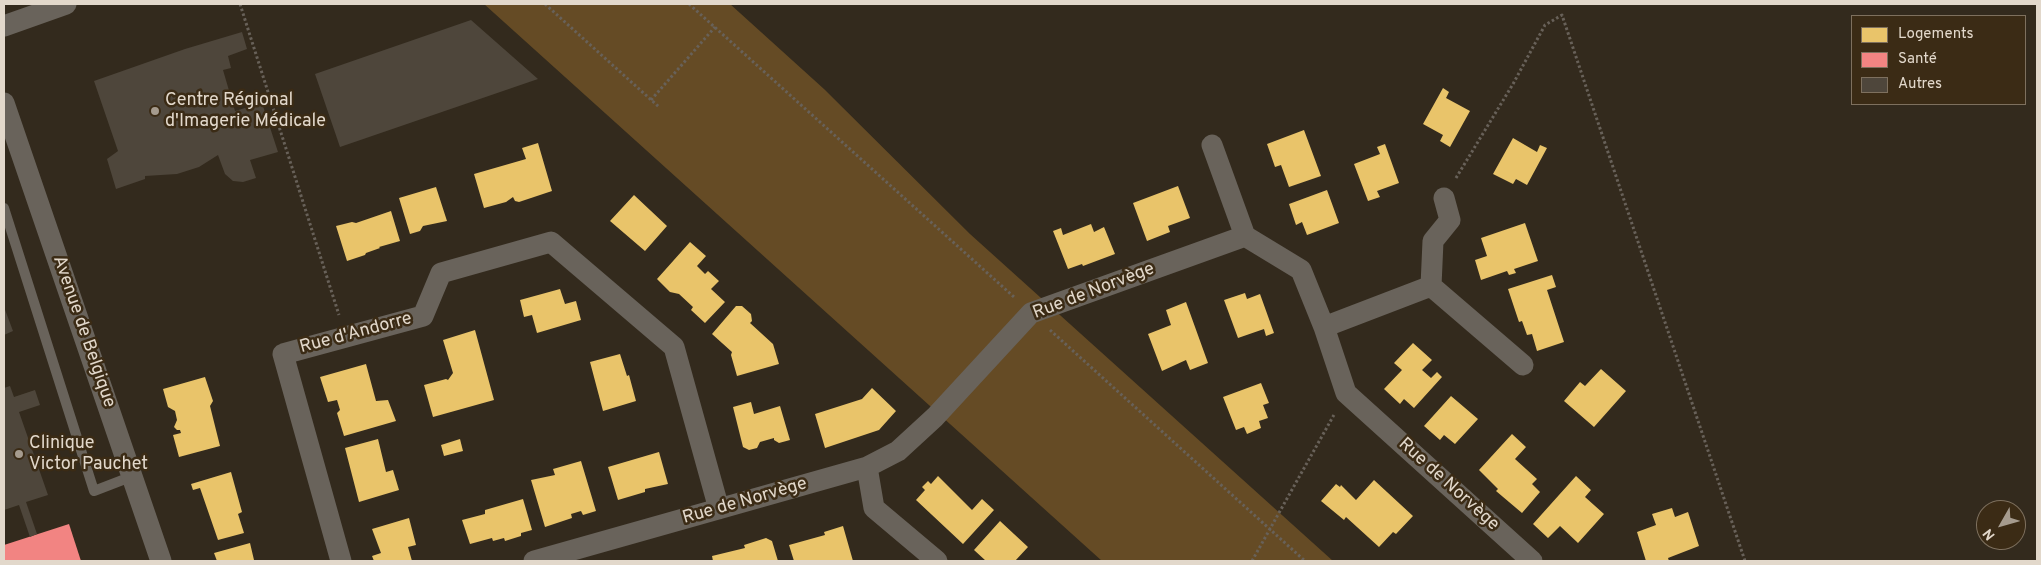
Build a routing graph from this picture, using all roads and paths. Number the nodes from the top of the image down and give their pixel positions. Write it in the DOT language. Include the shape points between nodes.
graph roads {
  1 [pos="66,4"];
  2 [pos="240,4"];
  3 [pos="545,4"];
  4 [pos="689,4"];
  5 [pos="4,26"];
  6 [pos="715,27"];
  7 [pos="651,100"];
  8 [pos="4,104"];
  9 [pos="659,107"];
  10 [pos="1212,145"];
  11 [pos="1444,198"];
  12 [pos="4,208"];
  13 [pos="1245,236"];
  14 [pos="1431,286"];
  15 [pos="1030,313"];
  16 [pos="1324,327"];
  17 [pos="346,337"];
  18 [pos="1523,365"];
  19 [pos="1346,393"];
  20 [pos="867,467"];
  21 [pos="134,476"];
  22 [pos="719,509"];
  23 [pos="1270,529"];
  24 [pos="161,561"];
  25 [pos="341,561"];
  26 [pos="534,561"];
  27 [pos="937,561"];
  28 [pos="1252,561"];
  29 [pos="1305,561"];
  30 [pos="1532,561"];
  31 [pos="1745,561"];
  1 -- 5 [label="street"];
  2 -- 17 [label="path"];
  3 -- 7 [label="path"];
  4 -- 6 [label="path"];
  6 -- 7 [label="path"];
  6 -- 15 [label="path"];
  7 -- 9 [label="path"];
  8 -- 21 [label="street, Avenue de Belgique"];
  10 -- 13 [label="street"];
  11 -- 14 [label="street" via="1450,220 1433,241"];
  11 -- 31 [label="path" via="1545,25 1562,15"];
  12 -- 21 [label="lane" via="94,491"];
  13 -- 15 [label="street, Rue de Norvège"];
  13 -- 16 [label="street, Rue de Norvège" via="1301,270"];
  14 -- 16 [label="street"];
  14 -- 18 [label="street"];
  15 -- 20 [label="street, Rue de Norvège" via="927,424 898,451"];
  15 -- 23 [label="path"];
  16 -- 19 [label="street, Rue de Norvège"];
  17 -- 22 [label="street, Rue d'Andorre" via="423,316 441,273 551,242 674,347"];
  17 -- 25 [label="street, Rue d'Andorre" via="283,354"];
  19 -- 23 [label="path"];
  19 -- 30 [label="street, Rue de Norvège"];
  20 -- 22 [label="street, Rue de Norvège"];
  20 -- 27 [label="street" via="874,508"];
  21 -- 24 [label="street, Avenue de Belgique"];
  22 -- 26 [label="street, Rue de Norvège"];
  23 -- 28 [label="path"];
  23 -- 29 [label="path"];
}
